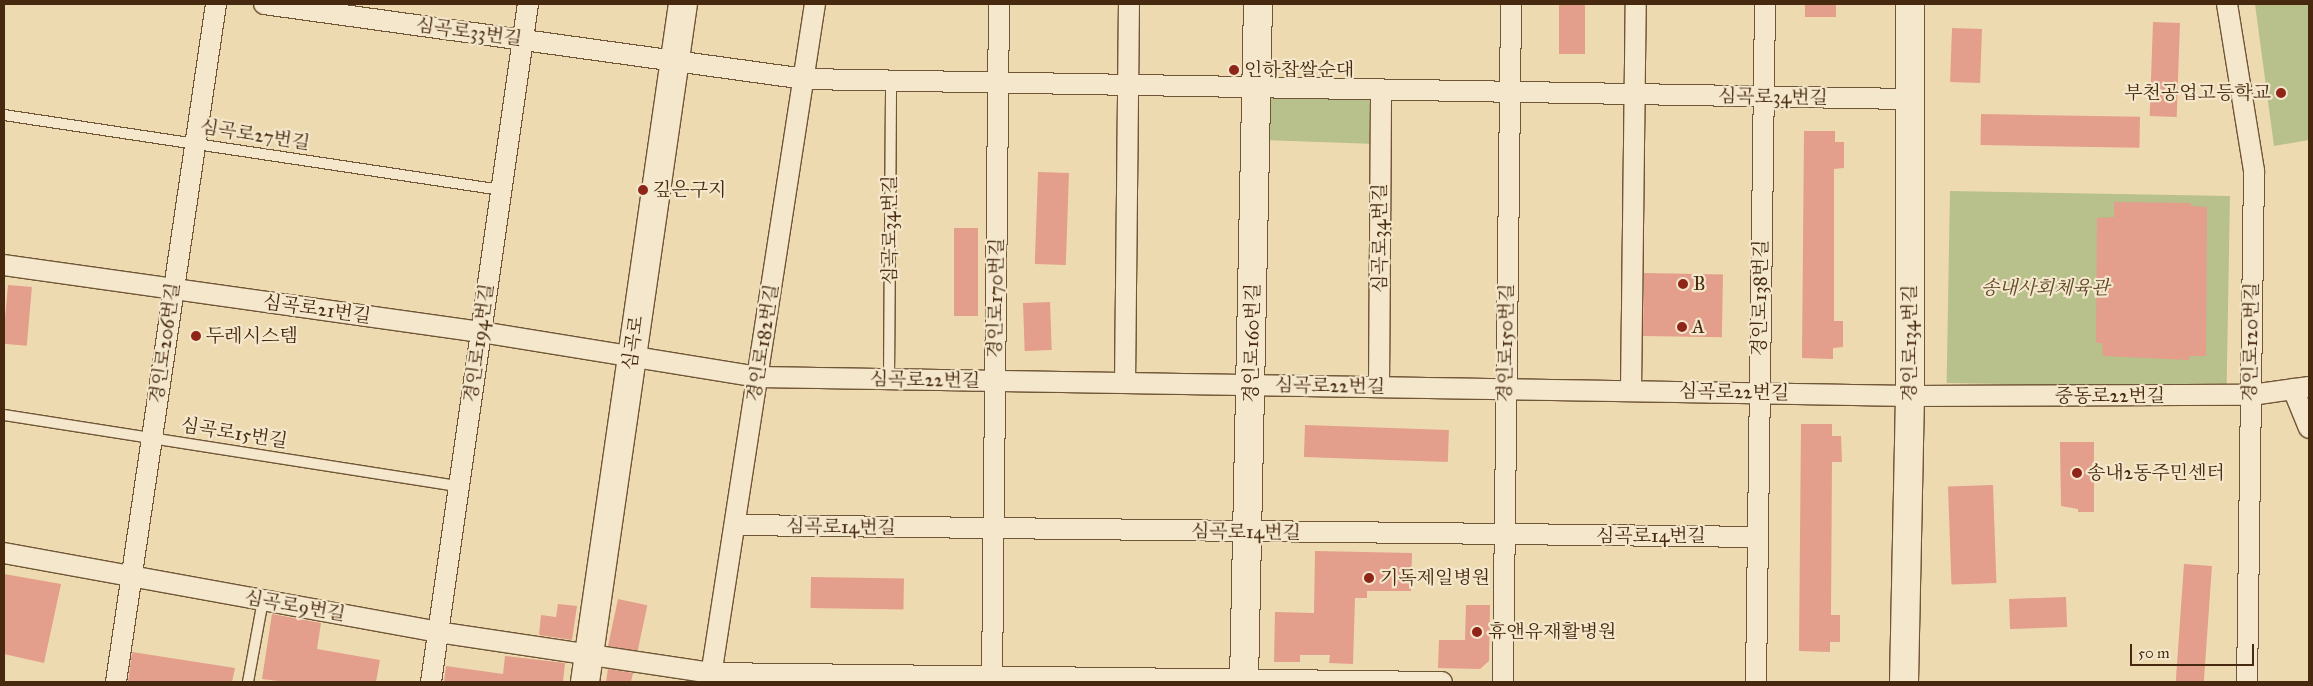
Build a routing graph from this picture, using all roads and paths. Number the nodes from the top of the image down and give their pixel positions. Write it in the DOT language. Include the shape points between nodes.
graph roads {
  1 [pos="216,4"];
  2 [pos="264,4"];
  3 [pos="528,4"];
  4 [pos="683,4"];
  5 [pos="815,4"];
  6 [pos="999,4"];
  7 [pos="1129,4"];
  8 [pos="1258,4"];
  9 [pos="1511,4"];
  10 [pos="1636,4"];
  11 [pos="1765,4"];
  12 [pos="1910,4"];
  13 [pos="2227,4"];
  14 [pos="523,40"];
  15 [pos="674,63"];
  16 [pos="805,79"];
  17 [pos="891,81"];
  18 [pos="998,83"];
  19 [pos="1128,86"];
  20 [pos="1258,89"];
  21 [pos="1381,90"];
  22 [pos="1510,93"];
  23 [pos="1636,95"];
  24 [pos="1764,96"];
  25 [pos="1910,99"];
  26 [pos="4,115"];
  27 [pos="194,143"];
  28 [pos="501,190"];
  29 [pos="4,265"];
  30 [pos="172,289"];
  31 [pos="481,332"];
  32 [pos="630,358"];
  33 [pos="758,377"];
  34 [pos="890,380"];
  35 [pos="995,382"];
  36 [pos="1125,383"];
  37 [pos="1251,384"];
  38 [pos="1379,386"];
  39 [pos="2301,388"];
  40 [pos="1506,389"];
  41 [pos="1631,390"];
  42 [pos="1757,392"];
  43 [pos="1910,396"];
  44 [pos="2251,396"];
  45 [pos="4,416"];
  46 [pos="2309,428"];
  47 [pos="151,438"];
  48 [pos="458,486"];
  49 [pos="734,525"];
  50 [pos="993,530"];
  51 [pos="1248,532"];
  52 [pos="1504,535"];
  53 [pos="1756,537"];
  54 [pos="4,553"];
  55 [pos="130,576"];
  56 [pos="263,600"];
  57 [pos="438,632"];
  58 [pos="587,653"];
  59 [pos="711,678"];
  60 [pos="992,679"];
  61 [pos="1244,681"];
  62 [pos="116,682"];
  63 [pos="248,682"];
  64 [pos="431,682"];
  65 [pos="585,682"];
  66 [pos="1442,682"];
  67 [pos="1502,682"];
  68 [pos="1756,682"];
  69 [pos="1904,682"];
  70 [pos="2247,682"];
  1 -- 27 [label="street, 경인로206번길"];
  2 -- 14 [label="street, 심곡로33번길"];
  3 -- 14 [label="street, 경인로194번길"];
  4 -- 15 [label="street, 심곡로"];
  5 -- 16 [label="street, 경인로182번길"];
  6 -- 18 [label="street, 경인로170번길"];
  7 -- 19 [label="street"];
  8 -- 20 [label="street, 경인로160번길"];
  9 -- 22 [label="street, 경인로150번길"];
  10 -- 23 [label="street"];
  11 -- 24 [label="street, 경인로138번길"];
  12 -- 25 [label="street, 경인로134번길"];
  13 -- 44 [label="street, 경인로120번길" via="2254,171"];
  14 -- 15 [label="street, 심곡로33번길"];
  14 -- 28 [label="street, 경인로194번길"];
  15 -- 16 [label="street, 심곡로34번길"];
  15 -- 32 [label="street, 심곡로"];
  16 -- 17 [label="street, 심곡로34번길"];
  16 -- 33 [label="street, 경인로182번길"];
  17 -- 18 [label="street, 심곡로34번길"];
  17 -- 34 [label="lane, 심곡로34번길"];
  18 -- 19 [label="street, 심곡로34번길"];
  18 -- 35 [label="street, 경인로170번길"];
  19 -- 20 [label="street, 심곡로34번길"];
  19 -- 36 [label="street"];
  20 -- 21 [label="street, 심곡로34번길"];
  20 -- 37 [label="street, 경인로160번길"];
  21 -- 22 [label="street, 심곡로34번길"];
  21 -- 38 [label="street, 심곡로34번길"];
  22 -- 23 [label="street, 심곡로34번길"];
  22 -- 40 [label="street, 경인로150번길"];
  23 -- 24 [label="street, 심곡로34번길"];
  23 -- 41 [label="street"];
  24 -- 25 [label="street, 심곡로34번길"];
  24 -- 42 [label="street, 경인로138번길"];
  25 -- 43 [label="street, 경인로134번길"];
  26 -- 27 [label="lane, 심곡로27번길"];
  27 -- 28 [label="lane, 심곡로27번길"];
  27 -- 30 [label="street, 경인로206번길"];
  28 -- 31 [label="street, 경인로194번길"];
  29 -- 30 [label="street, 심곡로21번길"];
  30 -- 31 [label="street, 심곡로21번길"];
  30 -- 47 [label="street, 경인로206번길"];
  31 -- 32 [label="street, 심곡로21번길"];
  31 -- 48 [label="street, 경인로194번길"];
  32 -- 33 [label="street, 심곡로22번길"];
  32 -- 58 [label="street, 심곡로"];
  33 -- 34 [label="street, 심곡로22번길"];
  33 -- 49 [label="street, 경인로182번길"];
  34 -- 35 [label="street, 심곡로22번길"];
  35 -- 36 [label="street, 심곡로22번길"];
  35 -- 50 [label="street, 경인로170번길"];
  36 -- 37 [label="street, 심곡로22번길"];
  37 -- 38 [label="street, 심곡로22번길"];
  37 -- 51 [label="street, 경인로160번길"];
  38 -- 40 [label="street, 심곡로22번길"];
  39 -- 44 [label="street, 중동로22번길"];
  39 -- 46 [label="street"];
  40 -- 41 [label="street, 심곡로22번길"];
  40 -- 52 [label="street, 경인로150번길"];
  41 -- 42 [label="street, 심곡로22번길"];
  42 -- 43 [label="street, 심곡로22번길"];
  42 -- 53 [label="street, 경인로138번길"];
  43 -- 44 [label="street, 중동로22번길"];
  43 -- 69 [label="street, 경인로134번길"];
  44 -- 70 [label="street, 경인로120번길"];
  45 -- 47 [label="lane, 심곡로15번길"];
  47 -- 48 [label="lane, 심곡로15번길"];
  47 -- 55 [label="street, 경인로206번길"];
  48 -- 57 [label="street, 경인로194번길"];
  49 -- 50 [label="street, 심곡로14번길"];
  49 -- 59 [label="street, 경인로182번길"];
  50 -- 51 [label="street, 심곡로14번길"];
  50 -- 60 [label="street, 경인로170번길"];
  51 -- 52 [label="street, 심곡로14번길"];
  51 -- 61 [label="street, 경인로160번길"];
  52 -- 53 [label="street, 심곡로14번길"];
  52 -- 67 [label="street, 경인로150번길"];
  53 -- 68 [label="street, 경인로138번길"];
  54 -- 55 [label="street, 심곡로9번길"];
  55 -- 56 [label="street, 심곡로9번길"];
  55 -- 62 [label="street, 경인로206번길"];
  56 -- 57 [label="street, 심곡로9번길"];
  56 -- 63 [label="lane"];
  57 -- 58 [label="street, 심곡로9번길"];
  57 -- 64 [label="street, 경인로194번길"];
  58 -- 59 [label="street, 심곡로9번길"];
  58 -- 65 [label="street, 심곡로"];
  59 -- 60 [label="street, 심곡로9번길"];
  60 -- 61 [label="street, 심곡로9번길"];
  61 -- 66 [label="street, 심곡로9번길"];
}
